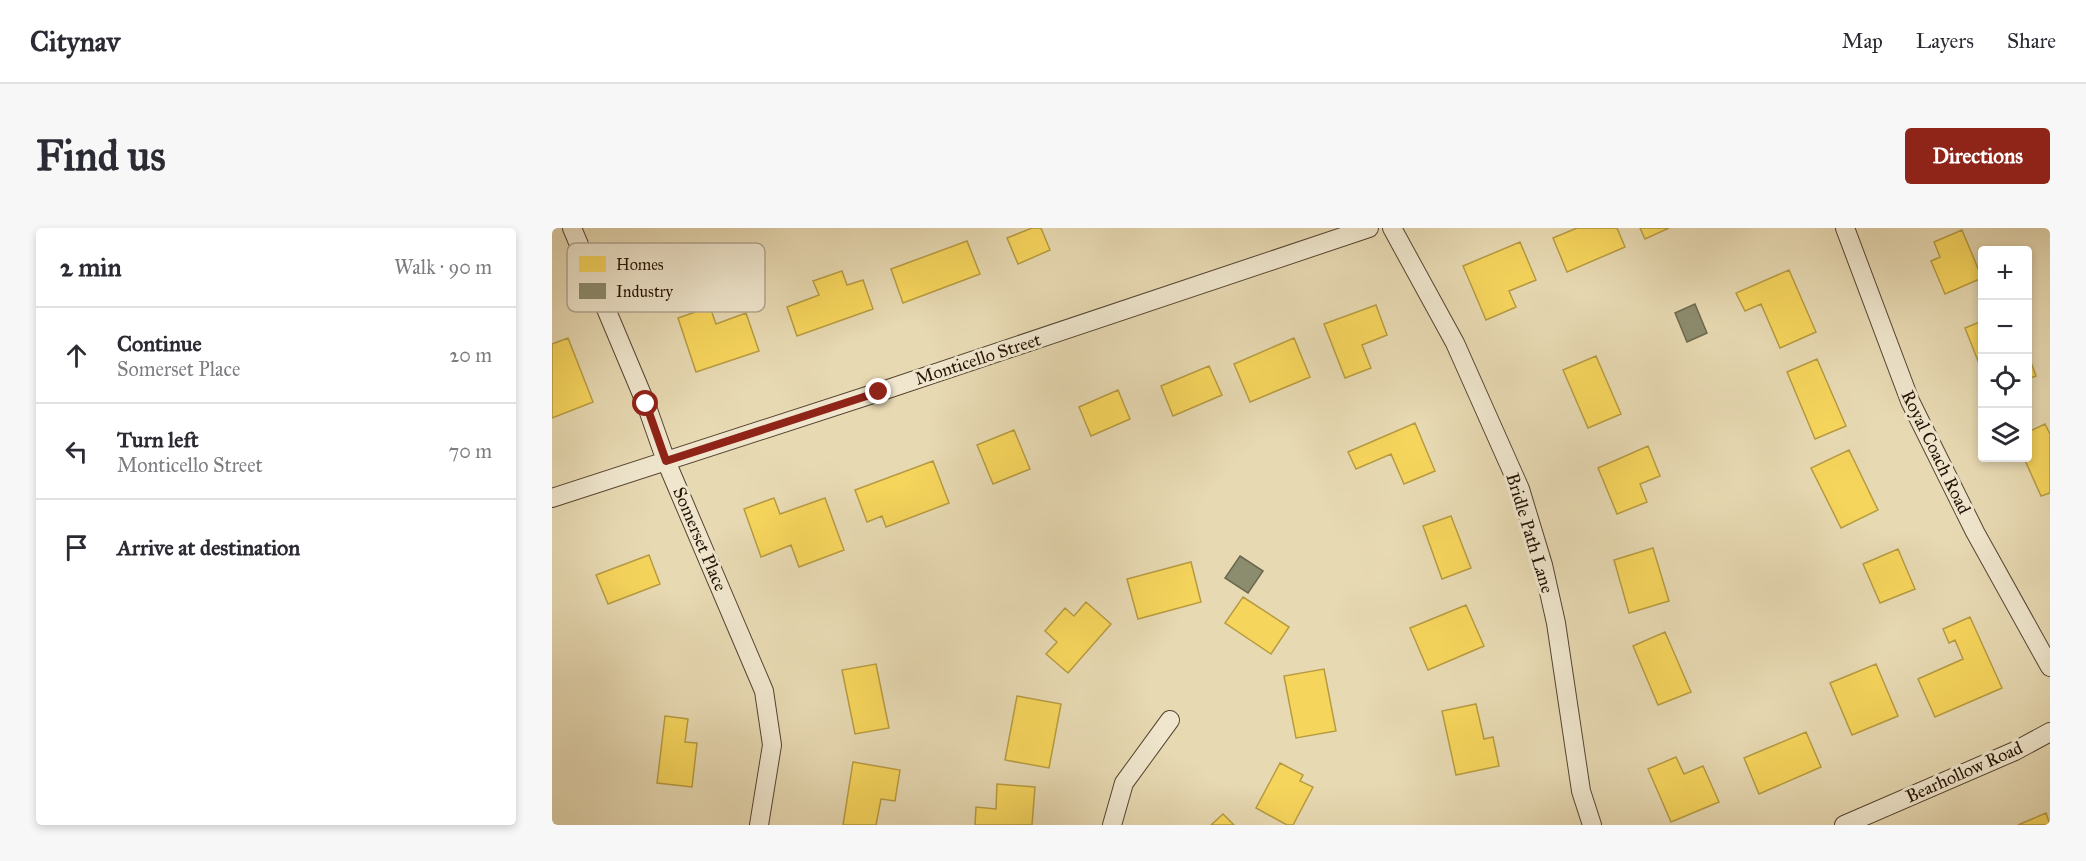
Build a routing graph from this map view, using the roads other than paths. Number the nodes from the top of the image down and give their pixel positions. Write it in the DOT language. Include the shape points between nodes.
graph roads {
  1 [pos="572,228"];
  2 [pos="1370,228"];
  3 [pos="1392,228"];
  4 [pos="1845,228"];
  5 [pos="578,243"];
  6 [pos="607,312"];
  7 [pos="666,461"];
  8 [pos="552,498"];
  9 [pos="2050,667"];
  10 [pos="1170,720"];
  11 [pos="2050,732"];
  12 [pos="759,825"];
  13 [pos="1112,825"];
  14 [pos="1592,825"];
  15 [pos="1844,825"];
  1 -- 5 [label="street, Somerset Place"];
  2 -- 7 [label="street, Monticello Street"];
  3 -- 14 [label="street, Bridle Path Lane" via="1455,343 1520,489 1556,623 1581,791"];
  4 -- 9 [label="street, Royal Coach Road" via="1910,401 1975,532"];
  6 -- 7 [label="street, Somerset Place"];
  7 -- 8 [label="street, Monticello Street"];
  7 -- 12 [label="street, Somerset Place" via="764,691 772,745"];
  10 -- 13 [label="street" via="1124,783"];
  11 -- 15 [label="street, Bearhollow Road"];
}
